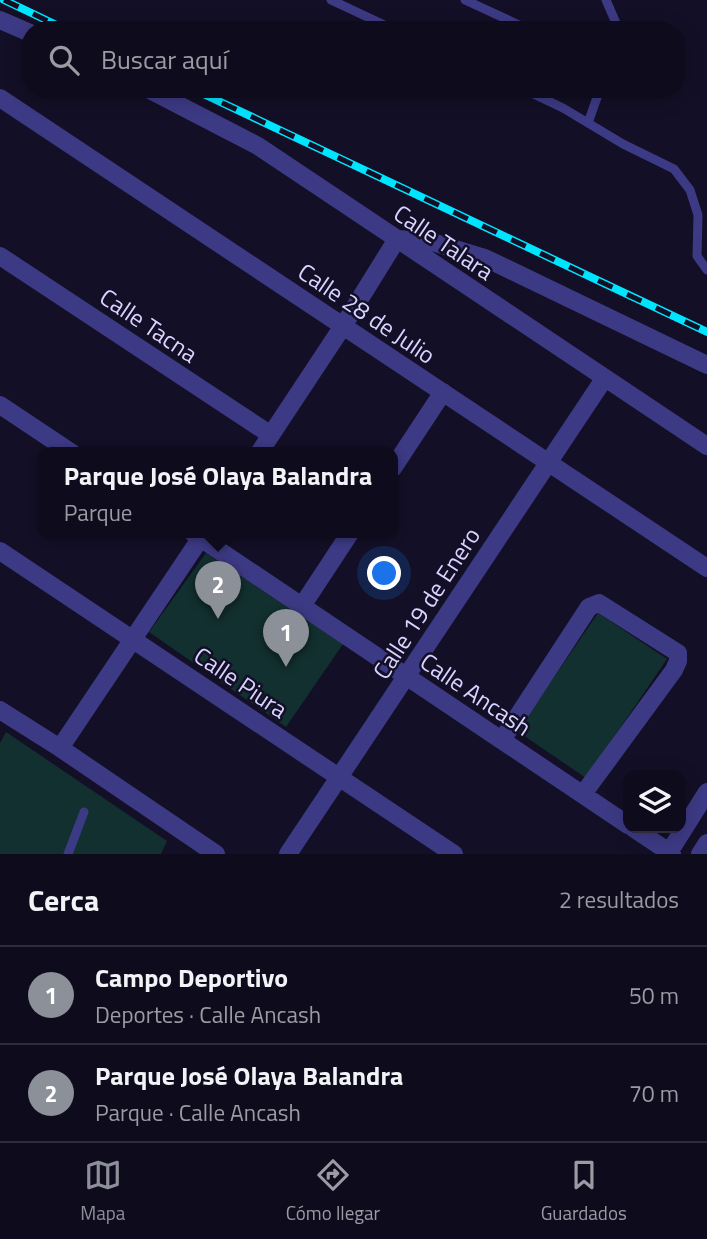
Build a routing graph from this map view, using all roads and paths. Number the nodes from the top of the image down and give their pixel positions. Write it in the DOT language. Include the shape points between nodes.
graph roads {
  1 [pos="331,0"];
  2 [pos="465,0"];
  3 [pos="606,0"];
  4 [pos="376,21"];
  5 [pos="510,21"];
  6 [pos="615,21"];
  7 [pos="1,24"];
  8 [pos="21,30"];
  9 [pos="0,98"];
  10 [pos="165,98"];
  11 [pos="542,98"];
  12 [pos="597,98"];
  13 [pos="588,123"];
  14 [pos="397,239"];
  15 [pos="0,256"];
  16 [pos="707,270"];
  17 [pos="343,326"];
  18 [pos="707,365"];
  19 [pos="604,379"];
  20 [pos="443,392"];
  21 [pos="0,405"];
  22 [pos="271,435"];
  23 [pos="707,446"];
  24 [pos="63,447"];
  25 [pos="263,447"];
  26 [pos="398,460"];
  27 [pos="548,462"];
  28 [pos="197,538"];
  29 [pos="203,538"];
  30 [pos="347,538"];
  31 [pos="0,551"];
  32 [pos="707,568"];
  33 [pos="302,606"];
  34 [pos="132,639"];
  35 [pos="408,677"];
  36 [pos="0,710"];
  37 [pos="502,740"];
  38 [pos="60,748"];
  39 [pos="340,777"];
  40 [pos="707,792"];
  41 [pos="583,794"];
  42 [pos="84,813"];
  43 [pos="623,822"];
  44 [pos="640,833"];
  45 [pos="707,843"];
  46 [pos="670,853"];
  47 [pos="68,854"];
  48 [pos="216,854"];
  49 [pos="288,854"];
  50 [pos="454,854"];
  51 [pos="700,854"];
  1 -- 4 [label="lane"];
  2 -- 5 [label="lane"];
  3 -- 6 [label="lane"];
  7 -- 8 [label="street"];
  9 -- 17 [label="street, Calle 28 de Julio"];
  10 -- 14 [label="street, Calle Talara" via="258,146"];
  11 -- 13 [label="lane"];
  12 -- 13 [label="lane"];
  13 -- 16 [label="lane" via="674,169 690,190 698,215 697,256"];
  14 -- 17 [label="street"];
  14 -- 18 [label="street" via="429,241 485,258"];
  14 -- 19 [label="street, Calle Talara"];
  15 -- 22 [label="street, Calle Tacna"];
  17 -- 20 [label="street, Calle 28 de Julio"];
  17 -- 22 [label="street"];
  19 -- 23 [label="street, Calle Talara"];
  19 -- 27 [label="street, Calle 19 de Enero"];
  20 -- 26 [label="street"];
  20 -- 27 [label="street, Calle 28 de Julio"];
  21 -- 24 [label="street"];
  22 -- 25 [label="street"];
  27 -- 32 [label="street, Calle 28 de Julio"];
  27 -- 35 [label="street, Calle 19 de Enero"];
  28 -- 34 [label="street"];
  29 -- 33 [label="street, Calle Ancash"];
  30 -- 33 [label="street"];
  31 -- 34 [label="street, Calle Piura"];
  33 -- 35 [label="street, Calle Ancash"];
  34 -- 38 [label="street"];
  34 -- 39 [label="street, Calle Piura"];
  35 -- 37 [label="street, Calle Ancash"];
  35 -- 39 [label="street, Calle 19 de Enero"];
  36 -- 38 [label="street"];
  37 -- 41 [label="street, Calle Ancash"];
  37 -- 41 [label="street" via="594,604 678,653 674,670"];
  38 -- 48 [label="street"];
  39 -- 49 [label="street, Calle 19 de Enero"];
  39 -- 50 [label="street, Calle Piura"];
  40 -- 46 [label="street"];
  41 -- 43 [label="street, Calle Ancash"];
  42 -- 47 [label="lane"];
  44 -- 46 [label="street"];
  45 -- 51 [label="street"];
}
